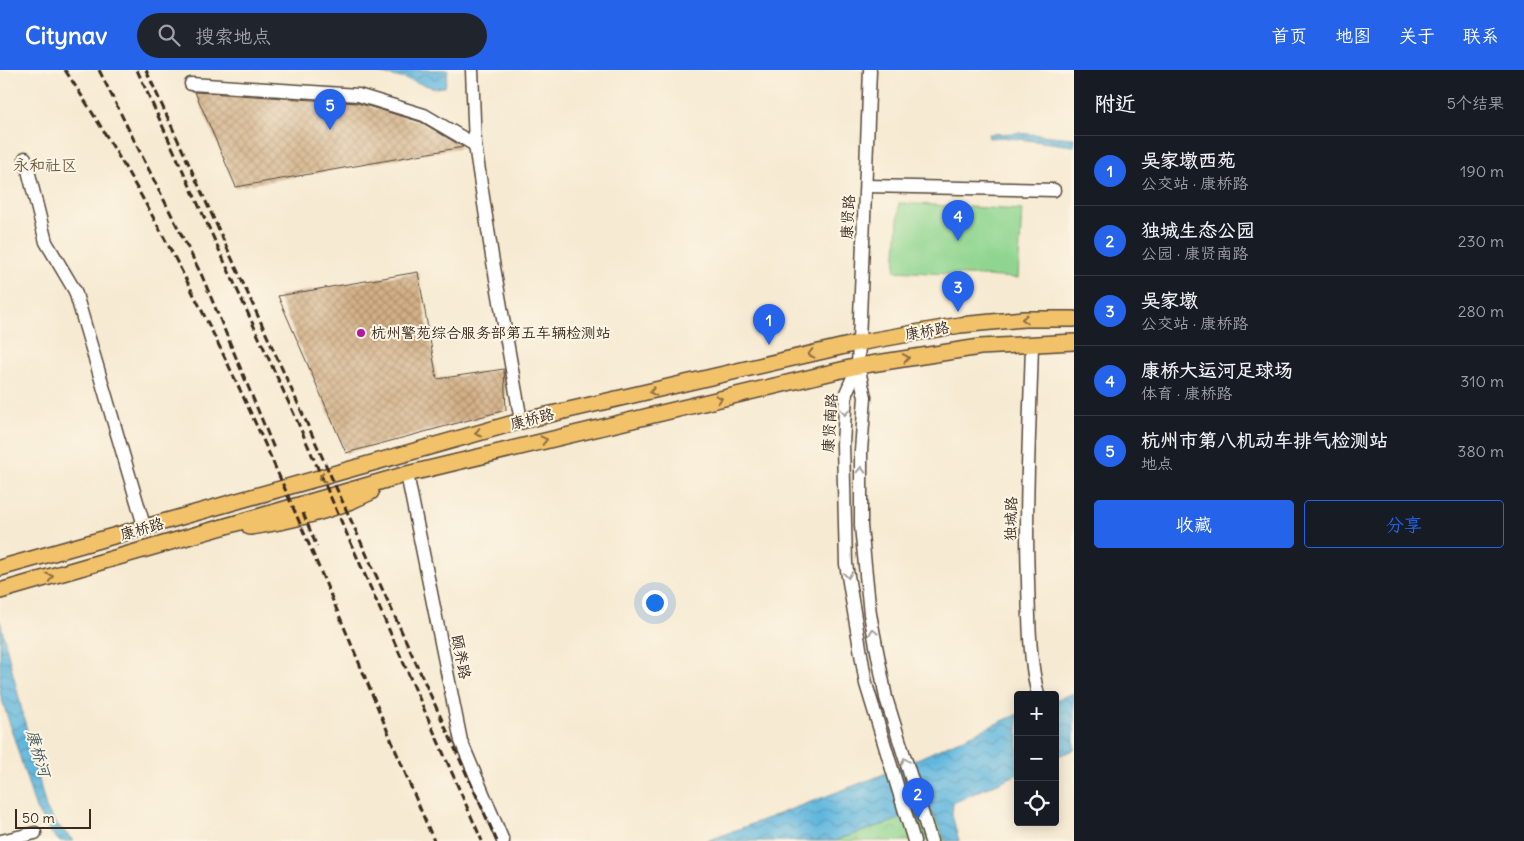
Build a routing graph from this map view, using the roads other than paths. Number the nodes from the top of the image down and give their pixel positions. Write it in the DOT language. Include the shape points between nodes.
graph roads {
  1 [pos="472,70"];
  2 [pos="870,70"];
  3 [pos="191,84"];
  4 [pos="475,145"];
  5 [pos="25,158"];
  6 [pos="866,186"];
  7 [pos="1054,190"];
  8 [pos="1074,319"];
  9 [pos="1074,342"];
  10 [pos="858,343"];
  11 [pos="1032,344"];
  12 [pos="858,366"];
  13 [pos="522,421"];
  14 [pos="407,474"];
  15 [pos="145,529"];
  16 [pos="0,568"];
  17 [pos="2,591"];
  18 [pos="1037,691"];
  19 [pos="35,833"];
  20 [pos="1,841"];
  21 [pos="503,841"];
  22 [pos="914,841"];
  23 [pos="931,841"];
  1 -- 4 [label="street"];
  2 -- 6 [label="street, 康贤路"];
  3 -- 4 [label="street" via="358,95 424,114"];
  4 -- 13 [label="street"];
  5 -- 15 [label="street" via="46,242 76,291"];
  6 -- 7 [label="street"];
  6 -- 10 [label="street, 康贤路"];
  8 -- 10 [label="main road, 康桥路, one-way" via="1024,319 960,325"];
  9 -- 11 [label="main road, 康桥路"];
  10 -- 12 [label="street, 康贤路"];
  10 -- 13 [label="main road, 康桥路, one-way"];
  12 -- 11 [label="main road, 康桥路, one-way" via="980,347"];
  11 -- 18 [label="street, 独城路" via="1026,524 1028,602"];
  14 -- 12 [label="main road, 康桥路, one-way"];
  12 -- 22 [label="street, 康贤南路, one-way" via="846,394 843,444 843,516 850,589 866,684"];
  23 -- 12 [label="street, one-way" via="882,680 864,569 861,485 865,397"];
  13 -- 15 [label="main road, 康桥路, one-way"];
  17 -- 14 [label="main road, 康桥路, one-way"];
  14 -- 21 [label="street, 颐养路" via="461,741"];
  15 -- 16 [label="main road, 康桥路"];
  19 -- 20 [label="street"];
}
